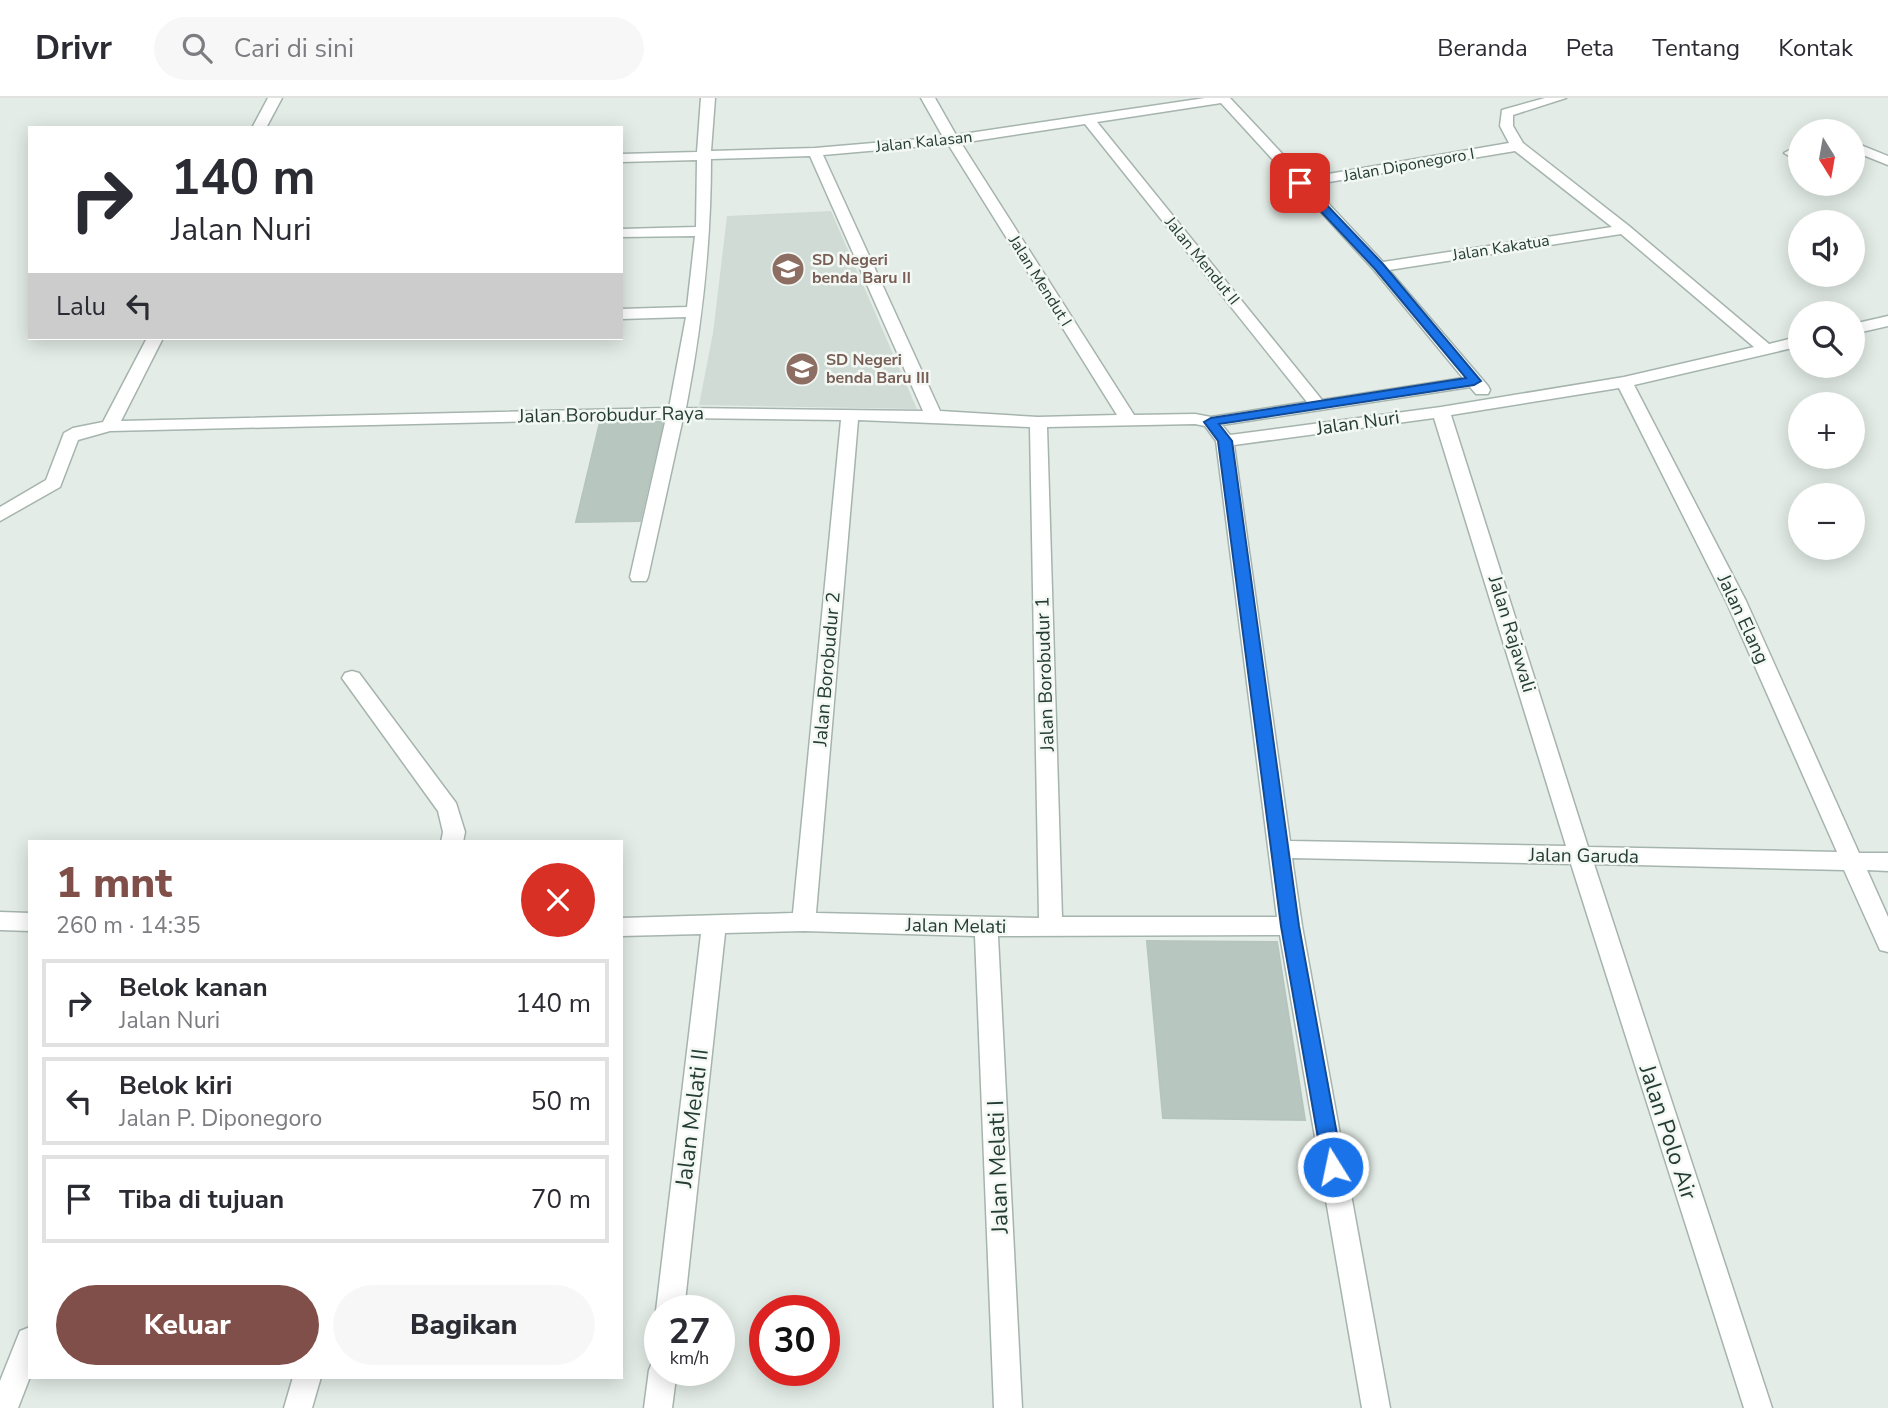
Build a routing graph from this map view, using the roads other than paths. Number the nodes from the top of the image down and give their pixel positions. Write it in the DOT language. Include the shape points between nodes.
graph roads {
  1 [pos="275,98"];
  2 [pos="708,98"];
  3 [pos="928,98"];
  4 [pos="1224,98"];
  5 [pos="1559,98"];
  6 [pos="1087,118"];
  7 [pos="260,126"];
  8 [pos="951,140"];
  9 [pos="1518,146"];
  10 [pos="815,152"];
  11 [pos="1866,152"];
  12 [pos="702,156"];
  13 [pos="623,158"];
  14 [pos="1888,161"];
  15 [pos="1300,183"];
  16 [pos="1624,229"];
  17 [pos="703,231"];
  18 [pos="623,233"];
  19 [pos="1379,267"];
  20 [pos="692,312"];
  21 [pos="623,314"];
  22 [pos="1888,321"];
  23 [pos="1865,326"];
  24 [pos="154,340"];
  25 [pos="1788,344"];
  26 [pos="1766,349"];
  27 [pos="1474,381"];
  28 [pos="1624,382"];
  29 [pos="1491,403"];
  30 [pos="1317,404"];
  31 [pos="1441,412"];
  32 [pos="676,413"];
  33 [pos="850,416"];
  34 [pos="934,416"];
  35 [pos="1129,421"];
  36 [pos="1038,422"];
  37 [pos="1211,422"];
  38 [pos="110,426"];
  39 [pos="1225,441"];
  40 [pos="0,515"];
  41 [pos="639,576"];
  42 [pos="352,678"];
  43 [pos="452,840"];
  44 [pos="1280,849"];
  45 [pos="1581,856"];
  46 [pos="1850,861"];
  47 [pos="1888,862"];
  48 [pos="0,921"];
  49 [pos="28,922"];
  50 [pos="804,922"];
  51 [pos="714,925"];
  52 [pos="1051,926"];
  53 [pos="1290,926"];
  54 [pos="623,927"];
  55 [pos="986,927"];
  56 [pos="1888,943"];
  57 [pos="672,1295"];
  58 [pos="28,1346"];
  59 [pos="306,1379"];
  60 [pos="661,1386"];
  61 [pos="4,1408"];
  62 [pos="298,1408"];
  63 [pos="658,1408"];
  64 [pos="1008,1408"];
  65 [pos="1376,1408"];
  66 [pos="1758,1408"];
  1 -- 7 [label="street"];
  2 -- 12 [label="street"];
  3 -- 8 [label="street, Jalan Mendut I"];
  4 -- 6 [label="street, Jalan Kalasan"];
  4 -- 15 [label="street"];
  5 -- 9 [label="street" via="1507,113 1507,130"];
  6 -- 8 [label="street, Jalan Kalasan"];
  6 -- 30 [label="street, Jalan Mendut II"];
  8 -- 10 [label="street, Jalan Kalasan"];
  8 -- 35 [label="street, Jalan Mendut I"];
  9 -- 15 [label="street, Jalan Diponegoro I"];
  9 -- 16 [label="street"];
  10 -- 12 [label="street, Jalan Kalasan"];
  10 -- 34 [label="street"];
  11 -- 14 [label="street"];
  12 -- 13 [label="street, Jalan Kalasan"];
  12 -- 17 [label="street"];
  15 -- 19 [label="street"];
  16 -- 19 [label="street, Jalan Kakatua"];
  16 -- 26 [label="street"];
  17 -- 18 [label="street"];
  17 -- 20 [label="street"];
  19 -- 27 [label="street"];
  20 -- 21 [label="street"];
  20 -- 32 [label="street"];
  22 -- 23 [label="street"];
  24 -- 38 [label="street"];
  25 -- 26 [label="street, Jalan Nuri"];
  26 -- 28 [label="street, Jalan Nuri"];
  27 -- 29 [label="street"];
  27 -- 30 [label="street, Jalan Nuri"];
  28 -- 29 [label="street, Jalan Nuri"];
  28 -- 46 [label="street, Jalan Elang" via="1736,601"];
  29 -- 31 [label="street, Jalan Nuri"];
  30 -- 37 [label="street, Jalan Nuri"];
  31 -- 39 [label="street, Jalan Nuri"];
  31 -- 45 [label="street, Jalan Rajawali"];
  32 -- 33 [label="street, Jalan Borobudur Raya"];
  32 -- 38 [label="street, Jalan Borobudur Raya"];
  32 -- 41 [label="street"];
  33 -- 34 [label="street, Jalan Borobudur Raya"];
  33 -- 50 [label="street, Jalan Borobudur 2"];
  34 -- 36 [label="street, Jalan Borobudur Raya"];
  35 -- 36 [label="street, Jalan Borobudur Raya"];
  35 -- 37 [label="street, Jalan Borobudur Raya"];
  36 -- 52 [label="street, Jalan Borobudur 1"];
  37 -- 39 [label="street"];
  38 -- 40 [label="street, Jalan Borobudur Raya" via="71,437 54,483"];
  39 -- 44 [label="street"];
  42 -- 43 [label="street" via="448,808"];
  44 -- 45 [label="street, Jalan Garuda"];
  44 -- 53 [label="street"];
  45 -- 46 [label="street, Jalan Garuda"];
  45 -- 66 [label="street, Jalan Polo Air"];
  46 -- 47 [label="street, Jalan Garuda"];
  46 -- 56 [label="street, Jalan Elang"];
  48 -- 49 [label="street"];
  50 -- 51 [label="street, Jalan Melati"];
  50 -- 55 [label="street, Jalan Melati"];
  51 -- 54 [label="street, Jalan Melati"];
  51 -- 57 [label="street, Jalan Melati II"];
  52 -- 53 [label="street, Jalan Melati"];
  52 -- 55 [label="street, Jalan Melati"];
  53 -- 65 [label="street"];
  55 -- 64 [label="street, Jalan Melati I"];
  58 -- 61 [label="street"];
  59 -- 62 [label="street"];
  60 -- 63 [label="street"];
}
